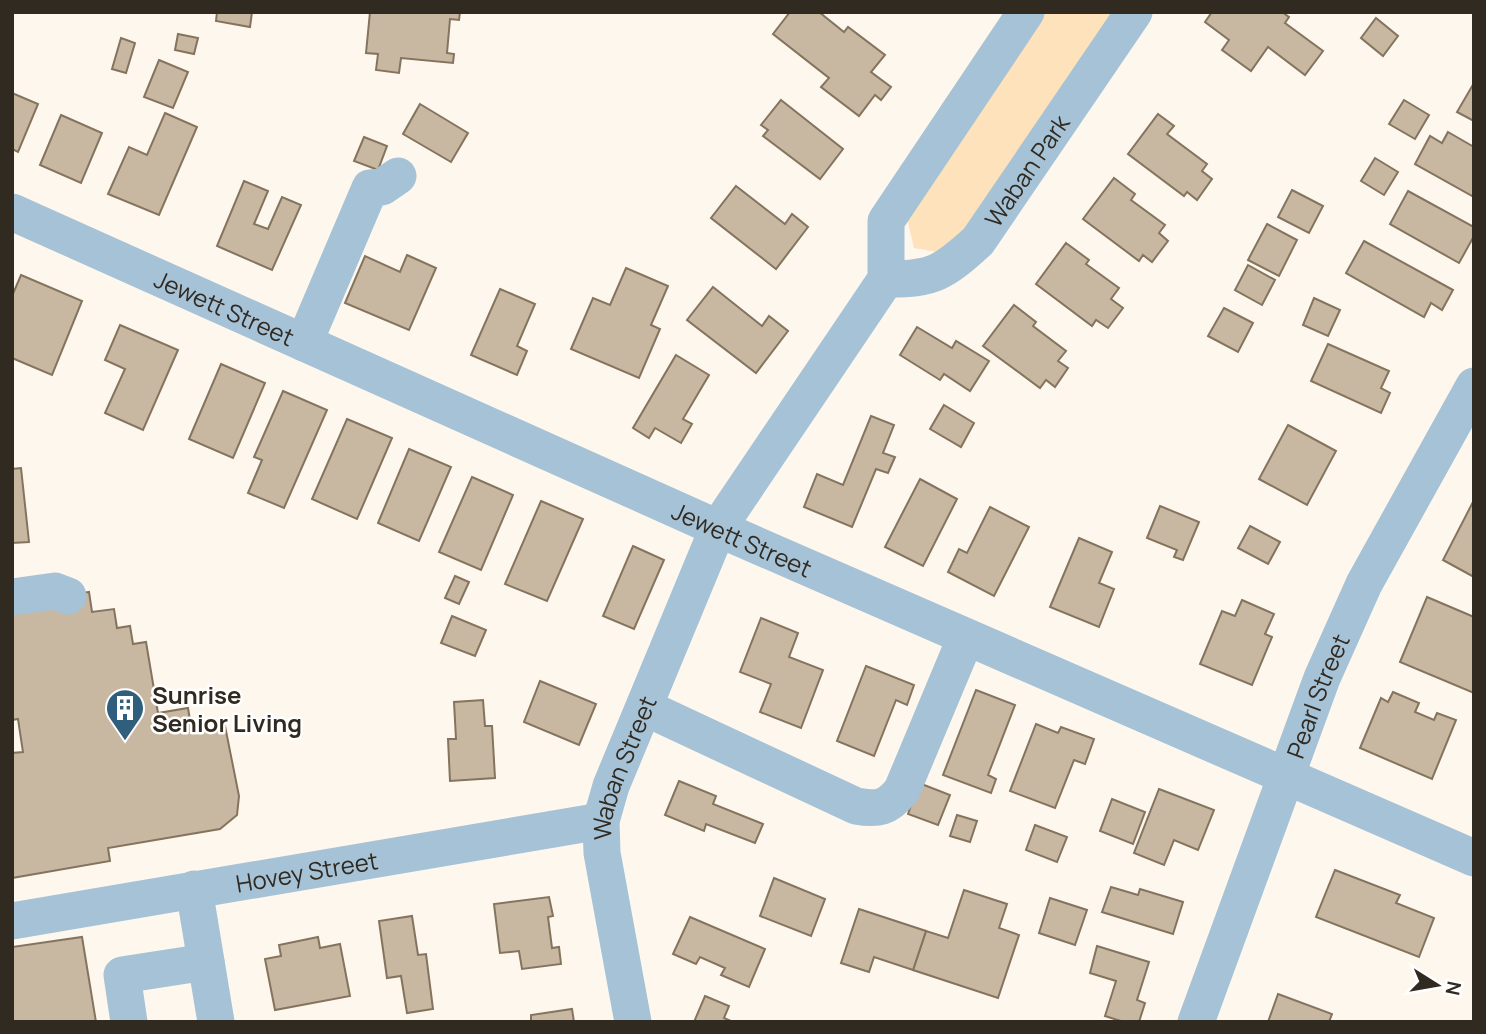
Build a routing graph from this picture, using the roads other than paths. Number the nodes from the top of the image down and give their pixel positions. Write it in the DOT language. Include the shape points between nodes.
graph roads {
  1 [pos="1026,12"];
  2 [pos="1134,12"];
  3 [pos="398,176"];
  4 [pos="12,212"];
  5 [pos="886,279"];
  6 [pos="304,343"];
  7 [pos="1474,386"];
  8 [pos="718,528"];
  9 [pos="68,596"];
  10 [pos="12,597"];
  11 [pos="966,637"];
  12 [pos="646,708"];
  13 [pos="1283,777"];
  14 [pos="601,821"];
  15 [pos="1474,858"];
  16 [pos="194,889"];
  17 [pos="12,920"];
  18 [pos="206,961"];
  19 [pos="129,1022"];
  20 [pos="216,1022"];
  21 [pos="633,1022"];
  22 [pos="1196,1022"];
  1 -- 5 [label="street" via="887,221"];
  2 -- 5 [label="street, Waban Park" via="978,241 950,266 919,280"];
  3 -- 6 [label="street" via="382,187 370,188"];
  4 -- 6 [label="street, Jewett Street"];
  5 -- 8 [label="street"];
  6 -- 8 [label="street, Jewett Street"];
  7 -- 13 [label="street, Pearl Street" via="1364,584"];
  8 -- 11 [label="street, Jewett Street"];
  8 -- 12 [label="street, Waban Street"];
  9 -- 10 [label="street" via="55,591"];
  11 -- 12 [label="street" via="902,790 892,803 876,810 856,806"];
  11 -- 13 [label="street, Jewett Street"];
  12 -- 14 [label="street, Waban Street" via="611,786"];
  13 -- 15 [label="street, Jewett Street"];
  13 -- 22 [label="street, Pearl Street"];
  14 -- 16 [label="street, Hovey Street"];
  14 -- 21 [label="street, Waban Street" via="602,853"];
  16 -- 17 [label="street, Hovey Street"];
  16 -- 18 [label="street"];
  18 -- 19 [label="street" via="122,975"];
  18 -- 20 [label="street"];
}
